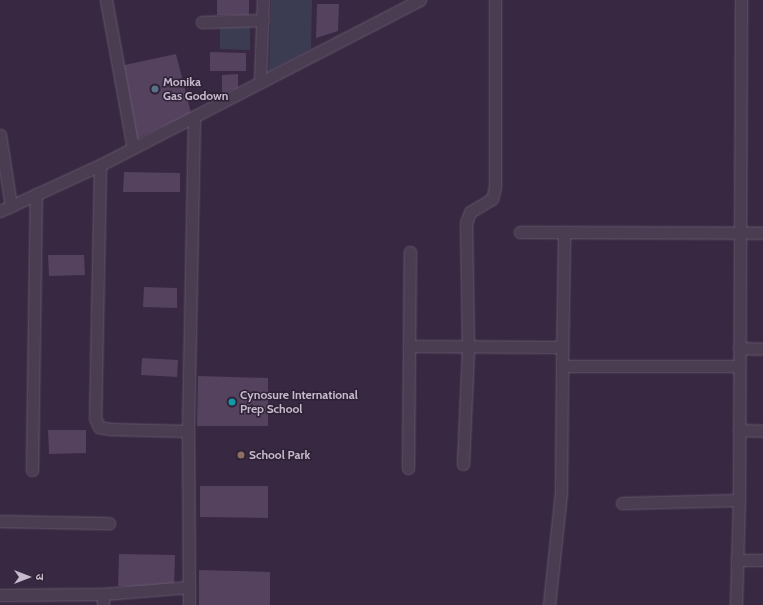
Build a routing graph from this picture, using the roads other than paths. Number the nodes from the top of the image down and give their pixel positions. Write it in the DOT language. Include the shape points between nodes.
graph roads {
  1 [pos="106,0"];
  2 [pos="263,0"];
  3 [pos="420,0"];
  4 [pos="495,0"];
  5 [pos="741,0"];
  6 [pos="263,20"];
  7 [pos="202,22"];
  8 [pos="260,82"];
  9 [pos="194,117"];
  10 [pos="0,135"];
  11 [pos="133,148"];
  12 [pos="100,165"];
  13 [pos="36,194"];
  14 [pos="11,206"];
  15 [pos="0,211"];
  16 [pos="520,232"];
  17 [pos="564,232"];
  18 [pos="740,232"];
  19 [pos="763,233"];
  20 [pos="410,252"];
  21 [pos="409,346"];
  22 [pos="562,347"];
  23 [pos="468,348"];
  24 [pos="739,348"];
  25 [pos="763,348"];
  26 [pos="562,366"];
  27 [pos="739,366"];
  28 [pos="739,430"];
  29 [pos="188,431"];
  30 [pos="763,431"];
  31 [pos="463,464"];
  32 [pos="408,468"];
  33 [pos="32,470"];
  34 [pos="739,500"];
  35 [pos="622,502"];
  36 [pos="0,521"];
  37 [pos="109,523"];
  38 [pos="737,560"];
  39 [pos="763,560"];
  40 [pos="189,588"];
  41 [pos="0,595"];
  42 [pos="103,600"];
  43 [pos="189,605"];
  44 [pos="548,605"];
  45 [pos="736,605"];
  1 -- 11 [label="street"];
  2 -- 6 [label="street"];
  3 -- 8 [label="street"];
  4 -- 23 [label="street" via="495,187 492,199 470,212 467,217"];
  5 -- 18 [label="street"];
  6 -- 7 [label="street"];
  6 -- 8 [label="street"];
  8 -- 9 [label="street"];
  9 -- 11 [label="street"];
  9 -- 29 [label="street"];
  10 -- 14 [label="street"];
  11 -- 12 [label="street"];
  12 -- 13 [label="street"];
  12 -- 29 [label="street" via="95,418 99,427"];
  13 -- 14 [label="street"];
  13 -- 33 [label="street"];
  14 -- 15 [label="street"];
  16 -- 17 [label="street"];
  17 -- 18 [label="street"];
  17 -- 22 [label="street"];
  18 -- 19 [label="street"];
  18 -- 24 [label="street"];
  20 -- 21 [label="street"];
  21 -- 23 [label="street"];
  21 -- 32 [label="street"];
  22 -- 23 [label="street"];
  22 -- 26 [label="street"];
  23 -- 31 [label="street"];
  24 -- 25 [label="street"];
  24 -- 27 [label="street"];
  26 -- 27 [label="street"];
  26 -- 44 [label="street" via="562,492"];
  27 -- 28 [label="street"];
  28 -- 30 [label="street"];
  28 -- 34 [label="street"];
  29 -- 40 [label="street"];
  34 -- 35 [label="street"];
  34 -- 38 [label="street"];
  36 -- 37 [label="street"];
  38 -- 39 [label="street"];
  38 -- 45 [label="street"];
  40 -- 42 [label="street"];
  40 -- 43 [label="street"];
  41 -- 42 [label="street"];
}
